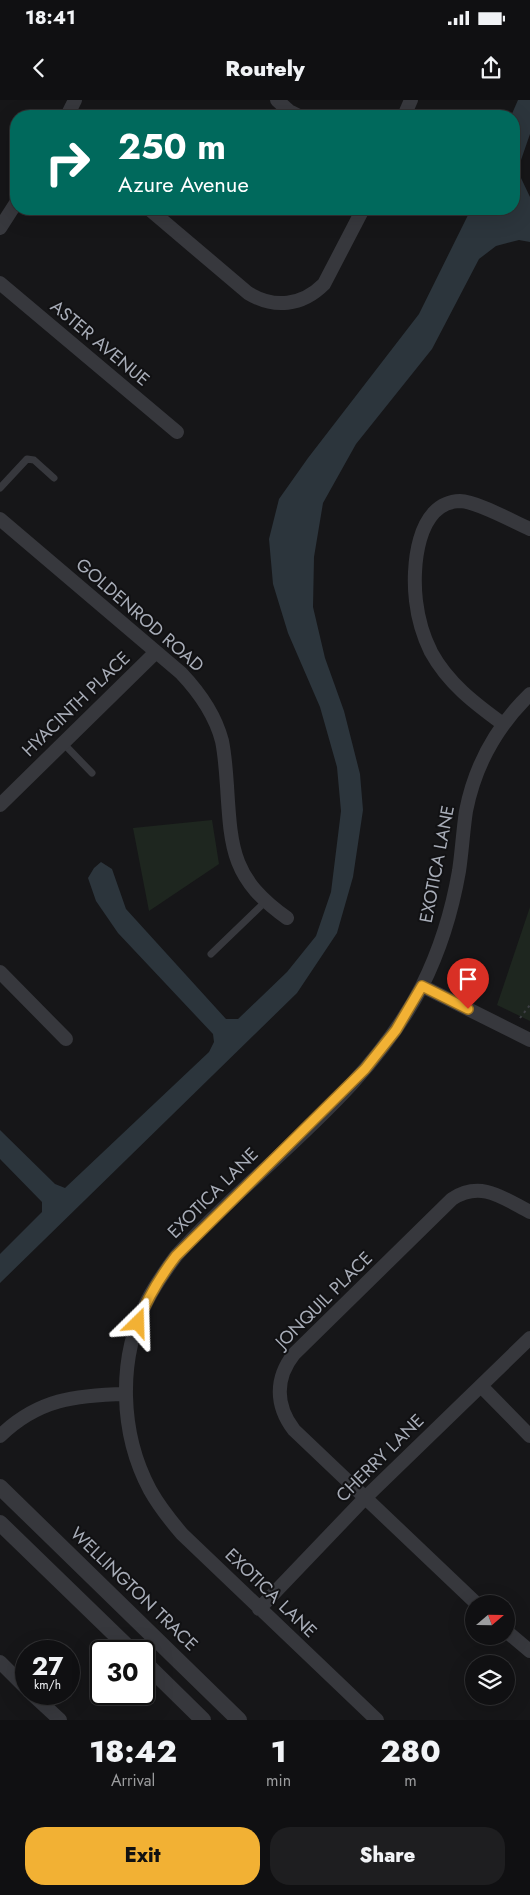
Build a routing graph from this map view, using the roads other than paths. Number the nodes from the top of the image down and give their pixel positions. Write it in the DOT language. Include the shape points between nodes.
graph roads {
  1 [pos="277,100"];
  2 [pos="288,110"];
  3 [pos="10,212"];
  4 [pos="157,215"];
  5 [pos="360,215"];
  6 [pos="0,228"];
  7 [pos="0,283"];
  8 [pos="176,432"];
  9 [pos="54,478"];
  10 [pos="0,488"];
  11 [pos="2,524"];
  12 [pos="530,529"];
  13 [pos="156,652"];
  14 [pos="530,694"];
  15 [pos="502,724"];
  16 [pos="63,743"];
  17 [pos="92,773"];
  18 [pos="0,805"];
  19 [pos="265,902"];
  20 [pos="287,918"];
  21 [pos="211,954"];
  22 [pos="0,972"];
  23 [pos="422,986"];
  24 [pos="66,1039"];
  25 [pos="530,1040"];
  26 [pos="530,1212"];
  27 [pos="530,1338"];
  28 [pos="481,1386"];
  29 [pos="126,1394"];
  30 [pos="0,1436"];
  31 [pos="530,1436"];
  32 [pos="0,1487"];
  33 [pos="365,1498"];
  34 [pos="0,1523"];
  35 [pos="467,1595"];
  36 [pos="259,1609"];
  37 [pos="515,1638"];
  38 [pos="121,1640"];
  39 [pos="530,1651"];
  40 [pos="0,1662"];
  41 [pos="155,1673"];
  42 [pos="15,1677"];
  43 [pos="44,1705"];
  44 [pos="60,1720"];
  45 [pos="204,1720"];
  46 [pos="239,1720"];
  47 [pos="377,1720"];
  1 -- 2 [label="street"];
  3 -- 6 [label="street"];
  4 -- 5 [label="street" via="256,298 283,304 310,296 324,284"];
  7 -- 8 [label="street, ASTER AVENUE"];
  9 -- 10 [label="lane" via="34,460 27,459"];
  11 -- 13 [label="street, GOLDENROD ROAD"];
  12 -- 15 [label="street" via="468,502 450,502 426,522 416,561 416,602 431,652 455,686"];
  13 -- 16 [label="street, HYACINTH PLACE"];
  13 -- 19 [label="street, GOLDENROD ROAD" via="194,687 215,721 225,759 234,853 250,885"];
  14 -- 15 [label="street, EXOTICA LANE"];
  15 -- 23 [label="street, EXOTICA LANE" via="474,779 452,903 443,936"];
  16 -- 17 [label="lane"];
  16 -- 18 [label="street, HYACINTH PLACE"];
  19 -- 20 [label="street, GOLDENROD ROAD"];
  19 -- 21 [label="lane"];
  22 -- 24 [label="street"];
  23 -- 25 [label="street"];
  23 -- 29 [label="street, EXOTICA LANE" via="391,1037 365,1069 182,1250 160,1278 146,1302 129,1353"];
  26 -- 33 [label="street, JONQUIL PLACE" via="486,1191 460,1194 288,1361 279,1387 281,1405 288,1422"];
  27 -- 28 [label="street, CHERRY LANE"];
  28 -- 31 [label="street"];
  28 -- 33 [label="street, CHERRY LANE"];
  29 -- 30 [label="street" via="88,1395 49,1404 22,1417"];
  29 -- 36 [label="street, EXOTICA LANE" via="131,1439 139,1465 164,1513"];
  32 -- 46 [label="street, WELLINGTON TRACE"];
  33 -- 35 [label="street, JONQUIL PLACE"];
  33 -- 36 [label="street, CHERRY LANE"];
  34 -- 38 [label="street"];
  36 -- 47 [label="street, EXOTICA LANE"];
  37 -- 39 [label="street"];
  40 -- 42 [label="street"];
  41 -- 45 [label="street"];
  43 -- 44 [label="street"];
}
